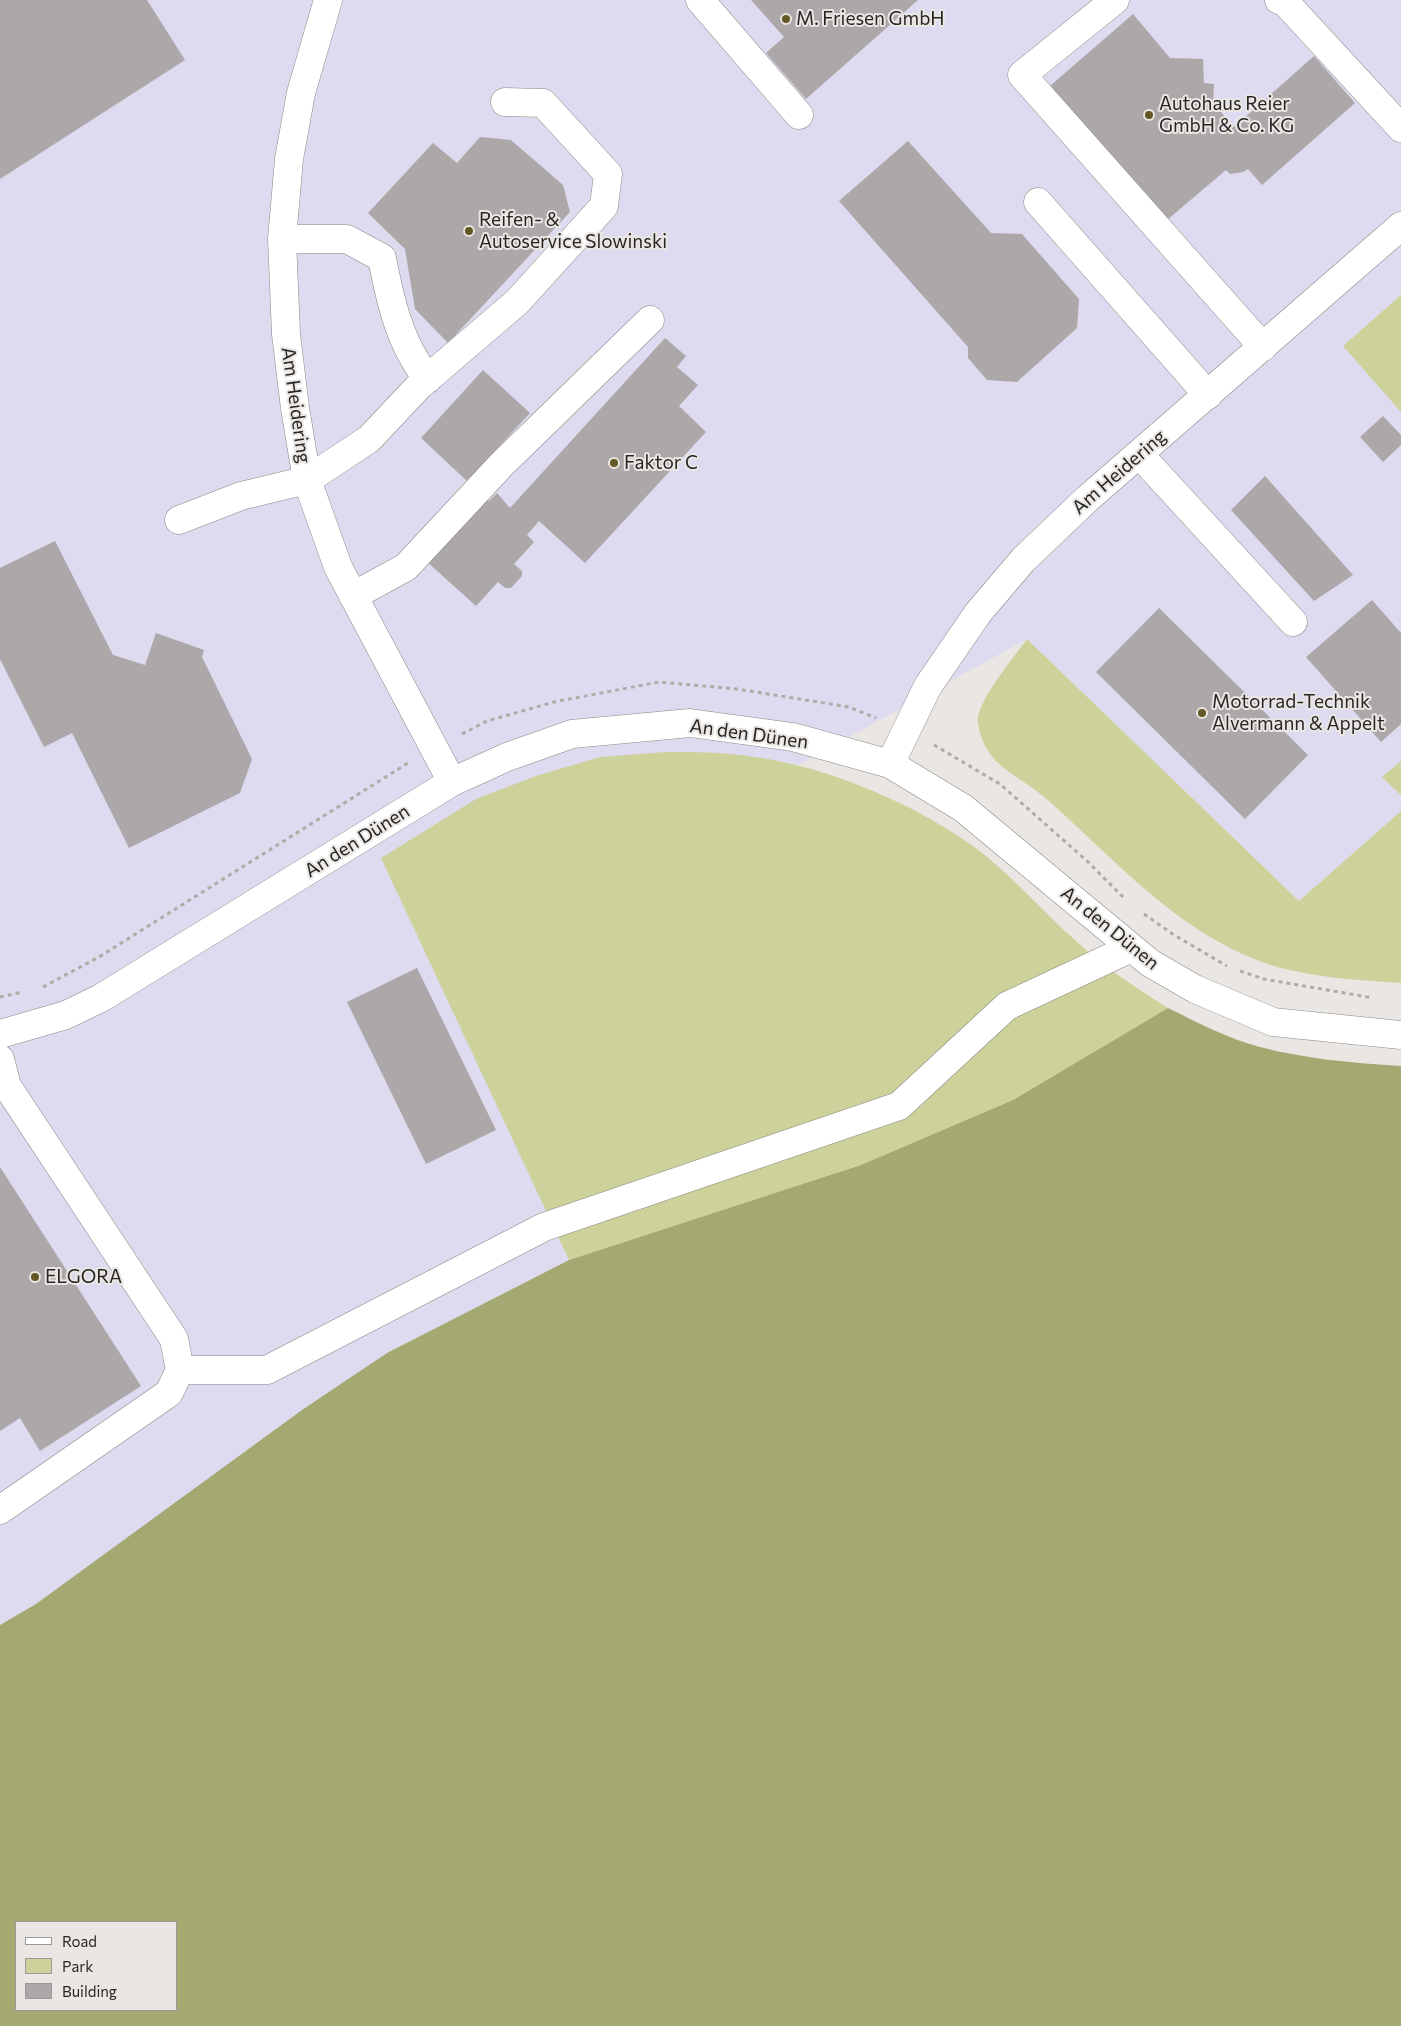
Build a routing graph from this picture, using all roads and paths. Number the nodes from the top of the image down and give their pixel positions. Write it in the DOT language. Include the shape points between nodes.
graph roads {
  1 [pos="328,0"];
  2 [pos="700,0"];
  3 [pos="1115,0"];
  4 [pos="1284,1"];
  5 [pos="505,102"];
  6 [pos="799,115"];
  7 [pos="1401,128"];
  8 [pos="1038,202"];
  9 [pos="1401,226"];
  10 [pos="282,239"];
  11 [pos="650,320"];
  12 [pos="1263,347"];
  13 [pos="428,378"];
  14 [pos="1208,394"];
  15 [pos="1140,454"];
  16 [pos="307,480"];
  17 [pos="179,520"];
  18 [pos="353,596"];
  19 [pos="1293,622"];
  20 [pos="906,731"];
  21 [pos="434,748"];
  22 [pos="890,764"];
  23 [pos="452,782"];
  24 [pos="1124,898"];
  25 [pos="1138,909"];
  26 [pos="1131,948"];
  27 [pos="39,989"];
  28 [pos="29,991"];
  29 [pos="0,996"];
  30 [pos="1382,999"];
  31 [pos="0,1034"];
  32 [pos="1401,1035"];
  33 [pos="0,1060"];
  34 [pos="4,1088"];
  35 [pos="180,1370"];
  36 [pos="0,1510"];
  1 -- 10 [label="street, Am Heidering" via="301,93 289,159"];
  2 -- 6 [label="street"];
  3 -- 12 [label="street" via="1022,75"];
  4 -- 7 [label="street"];
  5 -- 13 [label="street" via="544,103 608,174 604,206 517,302"];
  8 -- 14 [label="street"];
  9 -- 12 [label="street, Am Heidering"];
  10 -- 13 [label="street" via="347,238 382,258 390,304 416,364"];
  10 -- 16 [label="street, Am Heidering" via="286,334"];
  11 -- 18 [label="street" via="502,464 406,567"];
  12 -- 14 [label="street, Am Heidering"];
  13 -- 16 [label="street" via="369,438"];
  14 -- 15 [label="street, Am Heidering"];
  15 -- 19 [label="street"];
  15 -- 20 [label="street, Am Heidering" via="1023,560 978,613 928,686"];
  16 -- 17 [label="street" via="241,496"];
  16 -- 18 [label="street, Am Heidering" via="338,567"];
  18 -- 21 [label="street, Am Heidering"];
  20 -- 21 [label="path" via="849,707 737,689 659,682 554,702 488,721"];
  20 -- 22 [label="street, Am Heidering"];
  20 -- 24 [label="path" via="1000,784"];
  21 -- 23 [label="street, Am Heidering"];
  21 -- 27 [label="path" via="98,957"];
  22 -- 23 [label="street, An den Dünen" via="793,736 690,723 572,734 507,757"];
  22 -- 26 [label="street, An den Dünen" via="963,808"];
  23 -- 31 [label="street, An den Dünen" via="102,998 66,1015"];
  25 -- 30 [label="path" via="1174,936 1233,969 1264,979"];
  26 -- 32 [label="street, An den Dünen" via="1195,989 1273,1022"];
  26 -- 35 [label="street" via="1008,1006 898,1106 544,1227 267,1370"];
  28 -- 29 [label="path"];
  33 -- 34 [label="street"];
  34 -- 35 [label="street" via="174,1339"];
  35 -- 36 [label="street" via="169,1393"];
}
